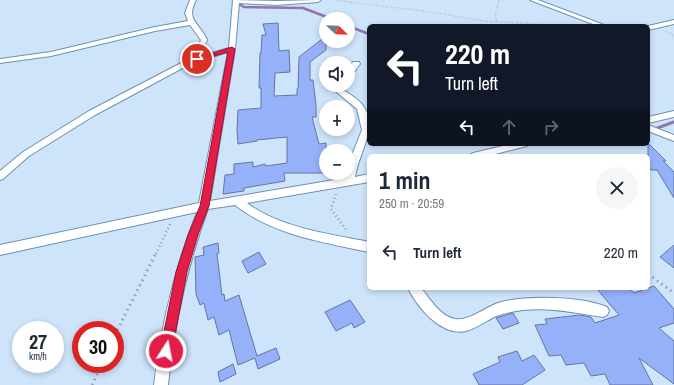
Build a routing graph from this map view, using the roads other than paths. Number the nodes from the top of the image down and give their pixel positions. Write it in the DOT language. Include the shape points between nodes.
graph roads {
  1 [pos="193,0"];
  2 [pos="236,0"];
  3 [pos="318,0"];
  4 [pos="533,0"];
  5 [pos="674,22"];
  6 [pos="190,23"];
  7 [pos="599,24"];
  8 [pos="650,28"];
  9 [pos="232,49"];
  10 [pos="0,61"];
  11 [pos="188,62"];
  12 [pos="341,92"];
  13 [pos="674,114"];
  14 [pos="650,120"];
  15 [pos="650,129"];
  16 [pos="366,136"];
  17 [pos="674,138"];
  18 [pos="516,146"];
  19 [pos="482,154"];
  20 [pos="0,176"];
  21 [pos="367,178"];
  22 [pos="350,182"];
  23 [pos="238,201"];
  24 [pos="204,206"];
  25 [pos="367,246"];
  26 [pos="0,250"];
  27 [pos="416,290"];
  28 [pos="603,312"];
  29 [pos="161,385"];
  1 -- 6 [label="street" via="188,11"];
  2 -- 3 [label="street" via="276,3"];
  2 -- 9 [label="street"];
  4 -- 7 [label="street"];
  5 -- 8 [label="street"];
  6 -- 10 [label="street" via="51,54"];
  6 -- 11 [label="street" via="202,34 204,40 201,48"];
  9 -- 11 [label="street"];
  9 -- 24 [label="street"];
  11 -- 20 [label="street" via="78,122 26,154"];
  12 -- 16 [label="street" via="361,108"];
  13 -- 14 [label="street"];
  15 -- 17 [label="street"];
  16 -- 22 [label="street" via="352,167"];
  18 -- 19 [label="street"];
  21 -- 22 [label="street"];
  22 -- 23 [label="street"];
  23 -- 24 [label="street"];
  23 -- 25 [label="street" via="252,212 301,233"];
  24 -- 26 [label="street"];
  24 -- 29 [label="street" via="181,272"];
  27 -- 28 [label="street" via="436,315 456,325 476,321 500,309 521,306 558,304"];
}
